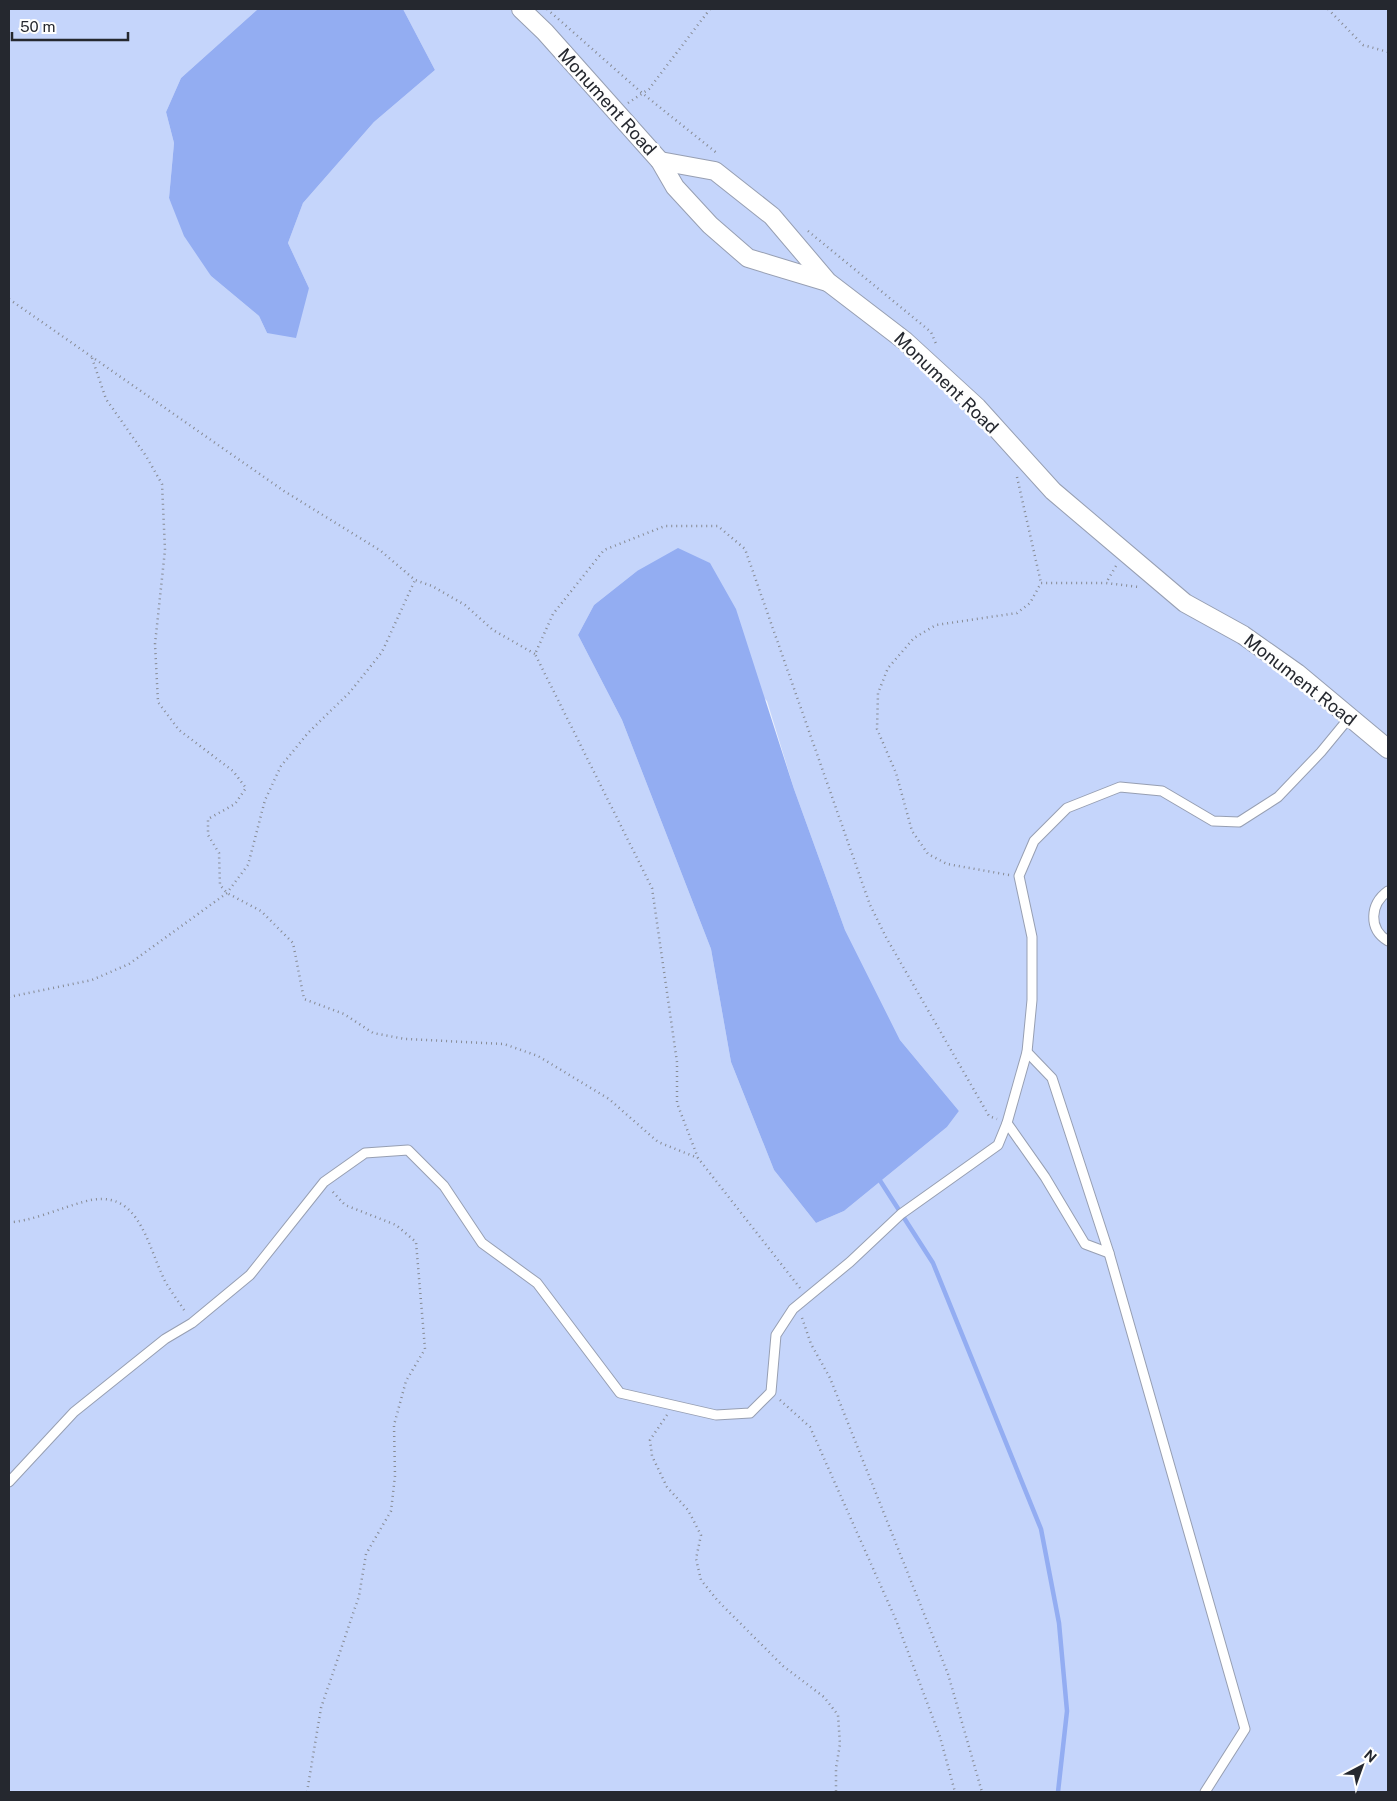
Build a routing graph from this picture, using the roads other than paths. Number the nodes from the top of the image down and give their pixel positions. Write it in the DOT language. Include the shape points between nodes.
graph roads {
  1 [pos="521,9"];
  2 [pos="660,161"];
  3 [pos="828,282"];
  4 [pos="1349,718"];
  5 [pos="1388,749"];
  6 [pos="1388,891"];
  7 [pos="1388,941"];
  8 [pos="1027,1052"];
  9 [pos="1008,1123"];
  10 [pos="1109,1253"];
  11 [pos="9,1482"];
  12 [pos="1205,1792"];
  1 -- 2 [label="street, Monument Road"];
  2 -- 3 [label="street, Monument Road" via="715,171 772,216"];
  2 -- 3 [label="street" via="675,187 748,258"];
  3 -- 4 [label="street, Monument Road" via="906,341 977,407 1053,491 1185,603 1244,635"];
  4 -- 5 [label="street, Monument Road"];
  4 -- 8 [label="lane" via="1278,797 1239,822 1213,820 1162,791 1120,787 1066,808 1034,841 1019,876 1032,937 1032,1000"];
  6 -- 7 [label="lane" via="1378,901 1373,914 1376,928"];
  8 -- 9 [label="lane"];
  8 -- 10 [label="lane" via="1052,1078"];
  9 -- 10 [label="lane" via="1085,1244"];
  9 -- 11 [label="lane" via="998,1145 901,1214 798,1305 776,1334 772,1392 750,1413 716,1415 620,1393 537,1283 482,1243 444,1186 408,1150 365,1153 324,1182 250,1275 74,1412"];
  10 -- 12 [label="lane" via="1245,1728"];
}
